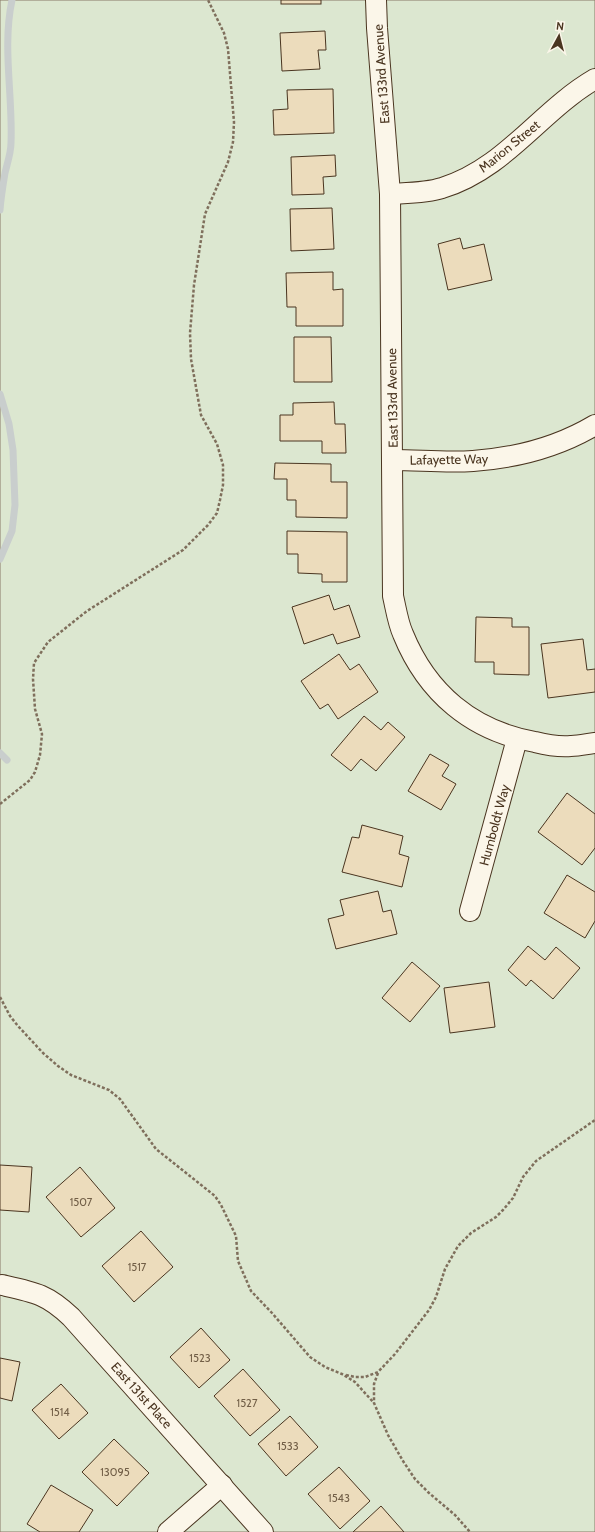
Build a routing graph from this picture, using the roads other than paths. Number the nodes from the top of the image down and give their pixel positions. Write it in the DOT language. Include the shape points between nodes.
graph roads {
  1 [pos="376,0"];
  2 [pos="595,79"];
  3 [pos="390,194"];
  4 [pos="595,425"];
  5 [pos="393,460"];
  6 [pos="517,739"];
  7 [pos="595,743"];
  8 [pos="470,911"];
  9 [pos="2,1285"];
  10 [pos="222,1485"];
  11 [pos="168,1532"];
  12 [pos="264,1532"];
  1 -- 3 [label="street, East 133rd Avenue"];
  2 -- 3 [label="street, Marion Street" via="556,107 501,157 470,178 440,189"];
  3 -- 5 [label="street, East 133rd Avenue"];
  4 -- 5 [label="street, Lafayette Way" via="551,446 494,459"];
  5 -- 6 [label="street, East 133rd Avenue" via="393,596 402,633 441,696 485,728"];
  6 -- 7 [label="street, East 133rd Avenue" via="553,746"];
  6 -- 8 [label="street, Humboldt Way"];
  9 -- 10 [label="street, East 131st Place" via="47,1297 66,1312"];
  10 -- 11 [label="street"];
  10 -- 12 [label="street, East 131st Place"];
}
